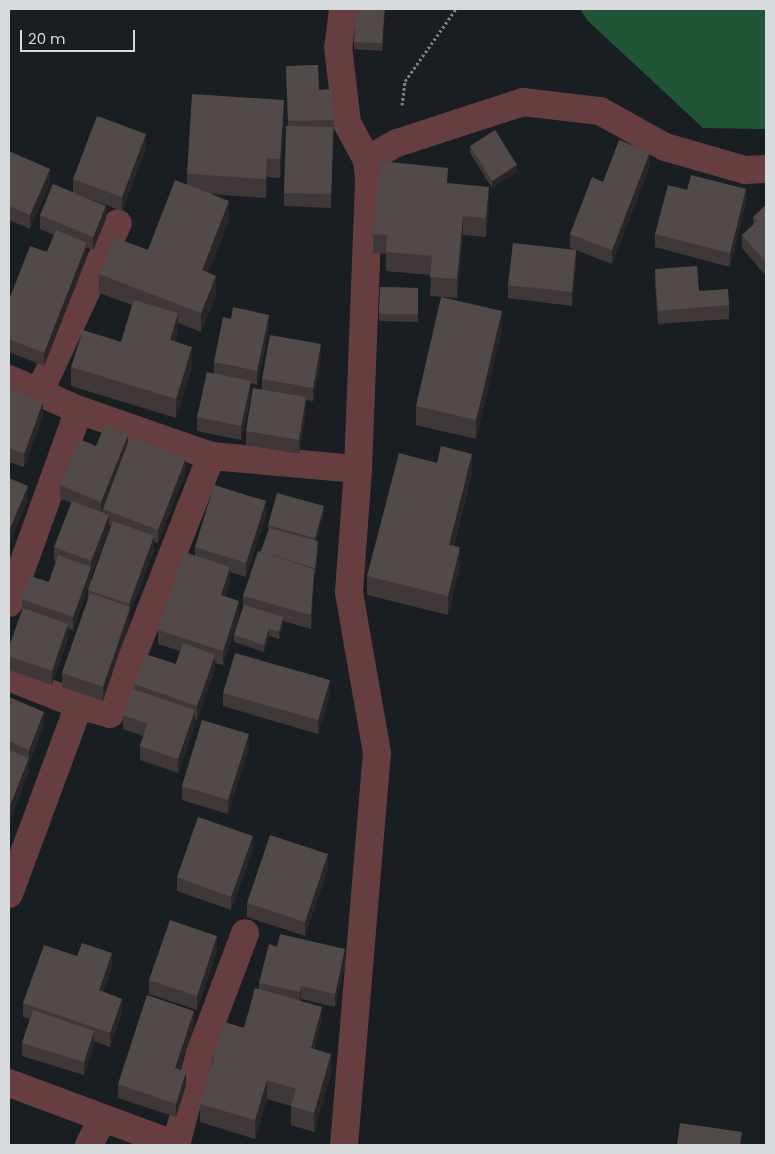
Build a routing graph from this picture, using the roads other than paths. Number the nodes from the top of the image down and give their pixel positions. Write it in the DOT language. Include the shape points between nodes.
graph roads {
  1 [pos="342,9"];
  2 [pos="367,160"];
  3 [pos="766,169"];
  4 [pos="118,223"];
  5 [pos="9,380"];
  6 [pos="39,393"];
  7 [pos="79,410"];
  8 [pos="210,456"];
  9 [pos="358,469"];
  10 [pos="9,603"];
  11 [pos="9,677"];
  12 [pos="78,704"];
  13 [pos="9,894"];
  14 [pos="246,934"];
  15 [pos="9,1083"];
  16 [pos="102,1120"];
  17 [pos="89,1145"];
  18 [pos="176,1145"];
  19 [pos="344,1145"];
  1 -- 2 [label="street" via="338,47 346,123"];
  2 -- 3 [label="street" via="397,143 523,102 600,111 664,147 744,170"];
  2 -- 9 [label="street"];
  4 -- 6 [label="street"];
  5 -- 6 [label="street"];
  6 -- 7 [label="street"];
  7 -- 8 [label="street"];
  7 -- 10 [label="street"];
  8 -- 9 [label="street"];
  8 -- 12 [label="street" via="110,714"];
  9 -- 19 [label="street" via="349,592 378,753"];
  11 -- 12 [label="street"];
  12 -- 13 [label="street"];
  14 -- 18 [label="street" via="200,1053"];
  15 -- 16 [label="street"];
  16 -- 17 [label="street"];
  16 -- 18 [label="street"];
}
